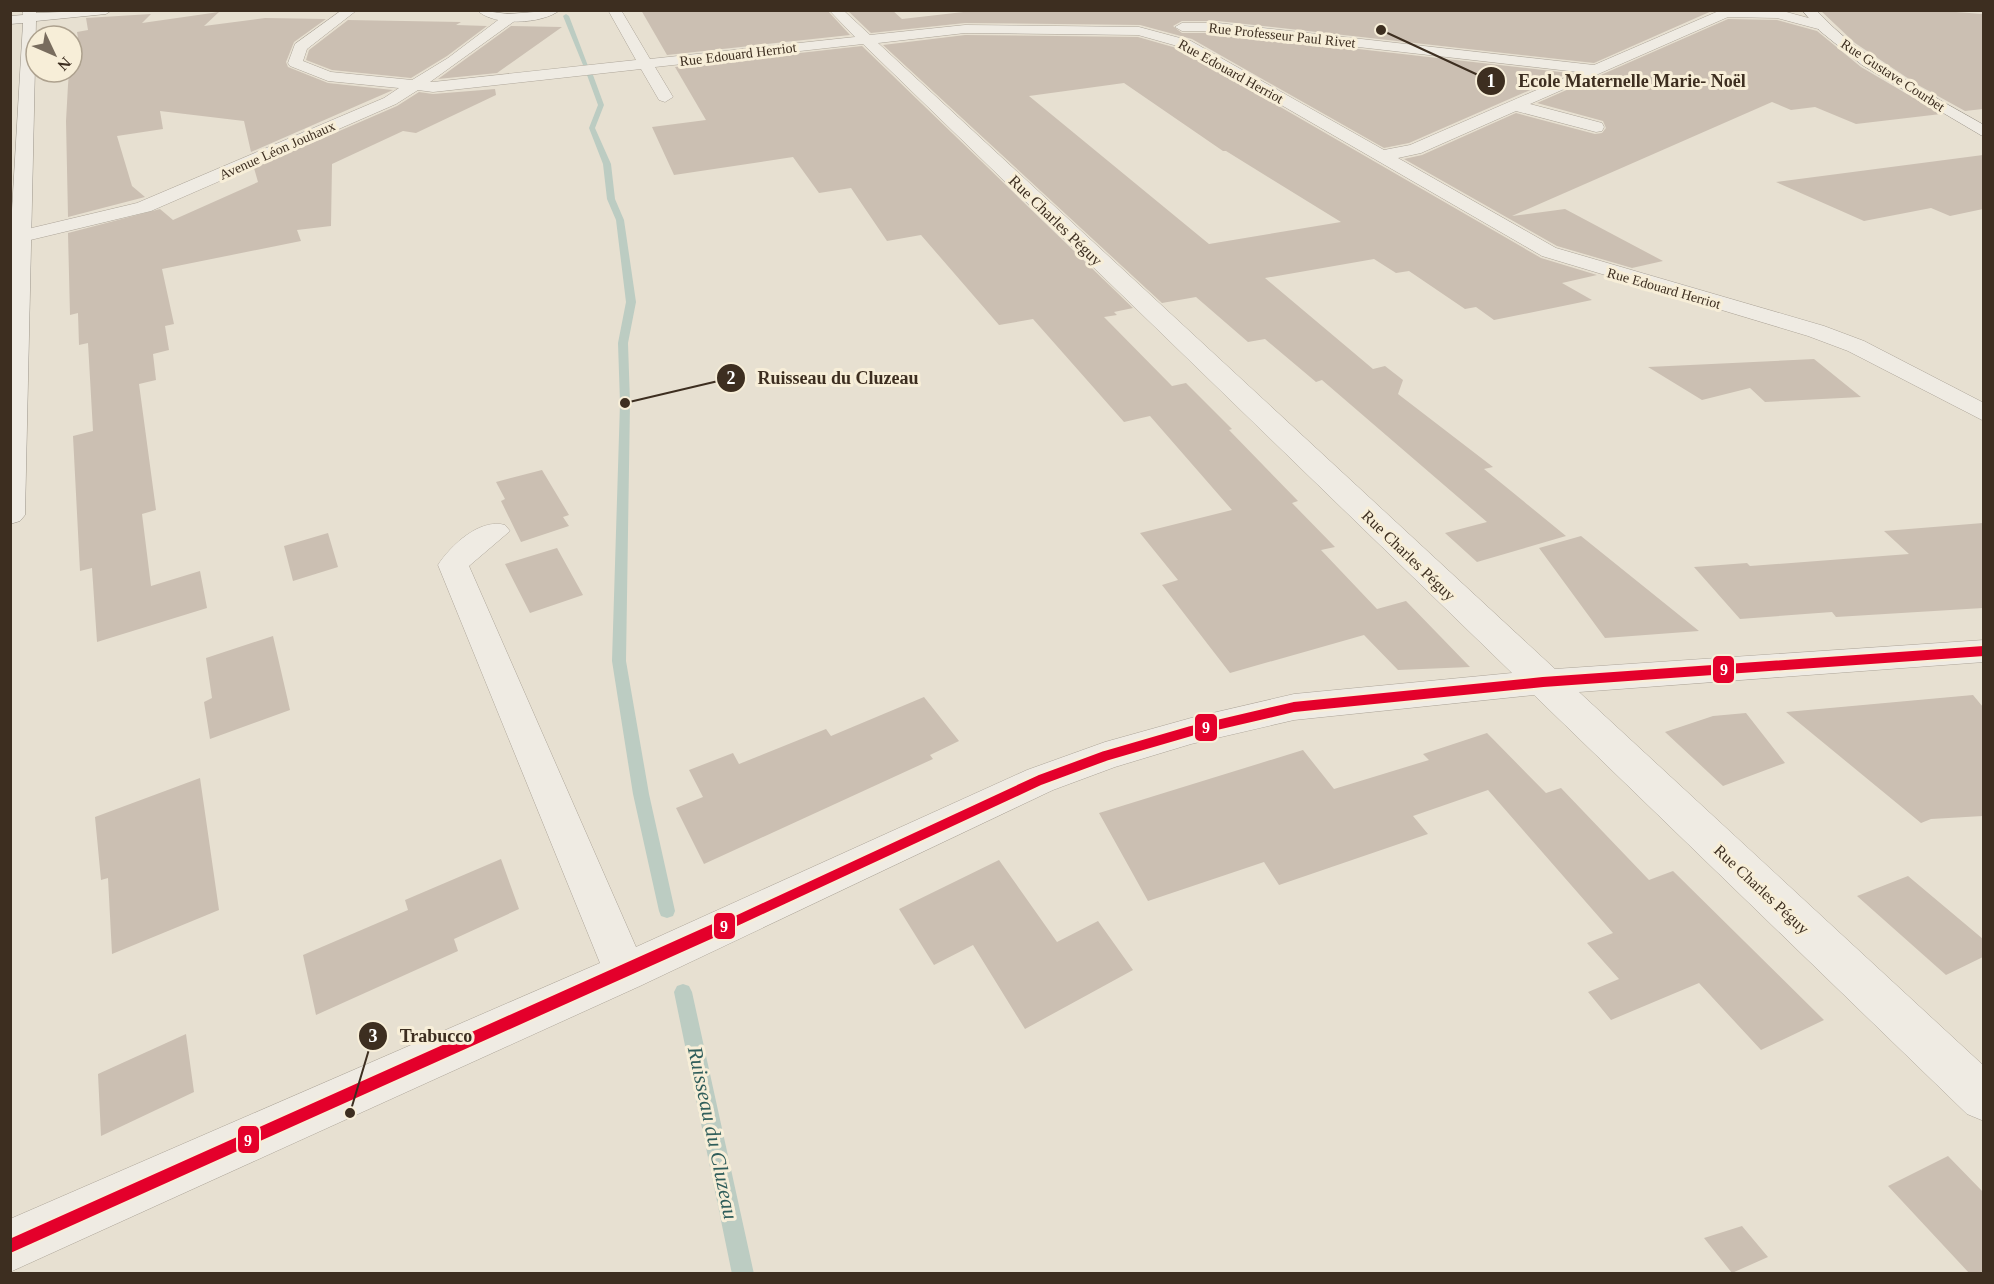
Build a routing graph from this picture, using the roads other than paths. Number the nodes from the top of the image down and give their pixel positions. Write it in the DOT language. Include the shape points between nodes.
graph roads {
  1 [pos="106,10"];
  2 [pos="351,10"];
  3 [pos="565,10"];
  4 [pos="614,10"];
  5 [pos="835,10"];
  6 [pos="1793,10"];
  7 [pos="480,12"];
  8 [pos="548,12"];
  9 [pos="1730,12"];
  10 [pos="1810,12"];
  11 [pos="1226,14"];
  12 [pos="511,17"];
  13 [pos="22,22"];
  14 [pos="1211,23"];
  15 [pos="1822,26"];
  16 [pos="1158,34"];
  17 [pos="867,40"];
  18 [pos="647,65"];
  19 [pos="1596,70"];
  20 [pos="413,85"];
  21 [pos="665,97"];
  22 [pos="1514,105"];
  23 [pos="1596,127"];
  24 [pos="1983,132"];
  25 [pos="1382,156"];
  26 [pos="22,236"];
  27 [pos="1983,413"];
  28 [pos="10,515"];
  29 [pos="495,531"];
  30 [pos="1983,651"];
  31 [pos="1542,682"];
  32 [pos="625,972"];
  33 [pos="1983,1098"];
  34 [pos="10,1246"];
  1 -- 13 [label="street"];
  2 -- 20 [label="street, Rue Edouard Herriot" via="300,47 295,63 328,76"];
  3 -- 8 [label="street"];
  4 -- 18 [label="street"];
  5 -- 17 [label="street, Rue Charles Péguy"];
  6 -- 10 [label="street"];
  7 -- 12 [label="street"];
  8 -- 12 [label="street"];
  9 -- 15 [label="street" via="1777,14"];
  9 -- 19 [label="street"];
  10 -- 15 [label="street, Rue Gustave Courbet"];
  11 -- 14 [label="street"];
  12 -- 20 [label="street, Avenue Léon Jouhaux" via="453,61"];
  13 -- 26 [label="street"];
  14 -- 16 [label="street, Rue Professeur Paul Rivet"];
  14 -- 19 [label="street, Rue Professeur Paul Rivet"];
  15 -- 24 [label="street, Rue Gustave Courbet" via="1879,69"];
  16 -- 17 [label="street, Rue Edouard Herriot" via="1001,28"];
  16 -- 25 [label="street, Rue Edouard Herriot" via="1186,44"];
  17 -- 18 [label="street, Rue Edouard Herriot"];
  17 -- 31 [label="street, Rue Charles Péguy"];
  18 -- 20 [label="street, Rue Edouard Herriot" via="450,86"];
  18 -- 21 [label="street"];
  19 -- 22 [label="street"];
  20 -- 26 [label="street, Avenue Léon Jouhaux" via="390,101 144,207"];
  22 -- 23 [label="street"];
  22 -- 25 [label="street" via="1415,149"];
  25 -- 27 [label="street, Rue Edouard Herriot" via="1569,261 1816,331 1856,346"];
  26 -- 28 [label="street"];
  29 -- 32 [label="street" via="462,553 453,565"];
  30 -- 31 [label="street"];
  31 -- 32 [label="street" via="1294,707 1191,730 1105,756 1040,780"];
  31 -- 33 [label="street, Rue Charles Péguy"];
  32 -- 34 [label="street"];
}
